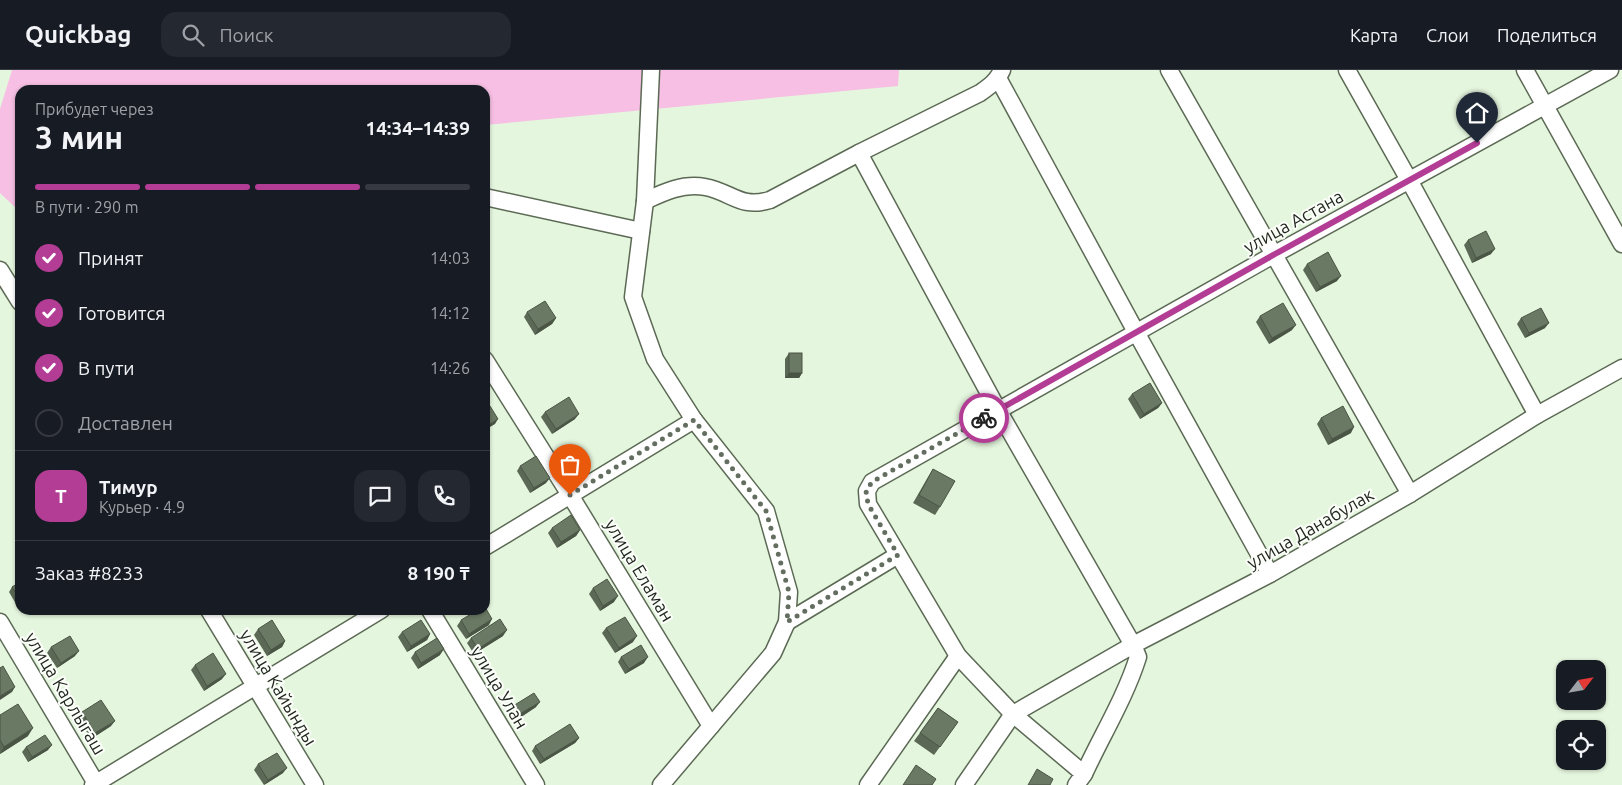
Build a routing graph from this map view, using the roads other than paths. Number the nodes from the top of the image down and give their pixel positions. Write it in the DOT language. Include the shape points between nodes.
graph roads {
  1 [pos="650,70"];
  2 [pos="1169,70"];
  3 [pos="1347,70"];
  4 [pos="1525,70"];
  5 [pos="1610,70"];
  6 [pos="1000,74"];
  7 [pos="1545,106"];
  8 [pos="859,153"];
  9 [pos="1409,180"];
  10 [pos="490,198"];
  11 [pos="645,201"];
  12 [pos="641,230"];
  13 [pos="1622,244"];
  14 [pos="1275,254"];
  15 [pos="9,277"];
  16 [pos="15,291"];
  17 [pos="1136,332"];
  18 [pos="490,368"];
  19 [pos="1622,368"];
  20 [pos="998,410"];
  21 [pos="1537,415"];
  22 [pos="694,420"];
  23 [pos="1410,494"];
  24 [pos="570,495"];
  25 [pos="490,544"];
  26 [pos="898,555"];
  27 [pos="1270,574"];
  28 [pos="212,615"];
  29 [pos="373,615"];
  30 [pos="433,615"];
  31 [pos="0,622"];
  32 [pos="787,622"];
  33 [pos="1133,645"];
  34 [pos="958,656"];
  35 [pos="256,686"];
  36 [pos="1013,714"];
  37 [pos="711,726"];
  38 [pos="1080,779"];
  39 [pos="95,784"];
  40 [pos="315,785"];
  41 [pos="536,785"];
  42 [pos="661,785"];
  43 [pos="868,785"];
  44 [pos="964,785"];
  1 -- 11 [label="street"];
  2 -- 14 [label="street"];
  3 -- 9 [label="street"];
  4 -- 7 [label="street"];
  5 -- 7 [label="street, улица Астана"];
  6 -- 8 [label="street" via="980,93"];
  6 -- 17 [label="street"];
  7 -- 9 [label="street, улица Астана"];
  7 -- 13 [label="street"];
  8 -- 11 [label="street" via="758,204 689,186 668,190"];
  8 -- 20 [label="street"];
  9 -- 14 [label="street, улица Астана"];
  9 -- 21 [label="street"];
  10 -- 12 [label="street"];
  11 -- 12 [label="street"];
  12 -- 22 [label="street" via="633,297 655,359"];
  14 -- 17 [label="street, улица Астана"];
  14 -- 23 [label="street"];
  15 -- 16 [label="street"];
  17 -- 20 [label="street, улица Астана"];
  17 -- 27 [label="street"];
  18 -- 24 [label="street, улица Еламан"];
  19 -- 21 [label="street, улица Данабулак"];
  20 -- 26 [label="street, улица Астана" via="872,482 866,491 868,504"];
  20 -- 33 [label="street"];
  21 -- 23 [label="street, улица Данабулак"];
  22 -- 24 [label="street"];
  22 -- 32 [label="street" via="766,511 789,592"];
  23 -- 27 [label="street, улица Данабулак"];
  24 -- 25 [label="street"];
  24 -- 37 [label="street, улица Еламан"];
  26 -- 32 [label="street"];
  26 -- 34 [label="street, улица Астана"];
  27 -- 33 [label="street, улица Данабулак"];
  28 -- 35 [label="street, улица Кайынды"];
  29 -- 35 [label="street"];
  30 -- 41 [label="street, улица Улан"];
  31 -- 39 [label="street, улица Карлыгаш"];
  32 -- 37 [label="street" via="773,653"];
  33 -- 36 [label="street, улица Данабулак"];
  33 -- 38 [label="street" via="1138,657 1131,680"];
  34 -- 36 [label="street, улица Астана"];
  34 -- 43 [label="street"];
  35 -- 39 [label="street"];
  35 -- 40 [label="street, улица Кайынды"];
  36 -- 38 [label="street, улица Астана"];
  36 -- 44 [label="street"];
  37 -- 42 [label="street"];
}
